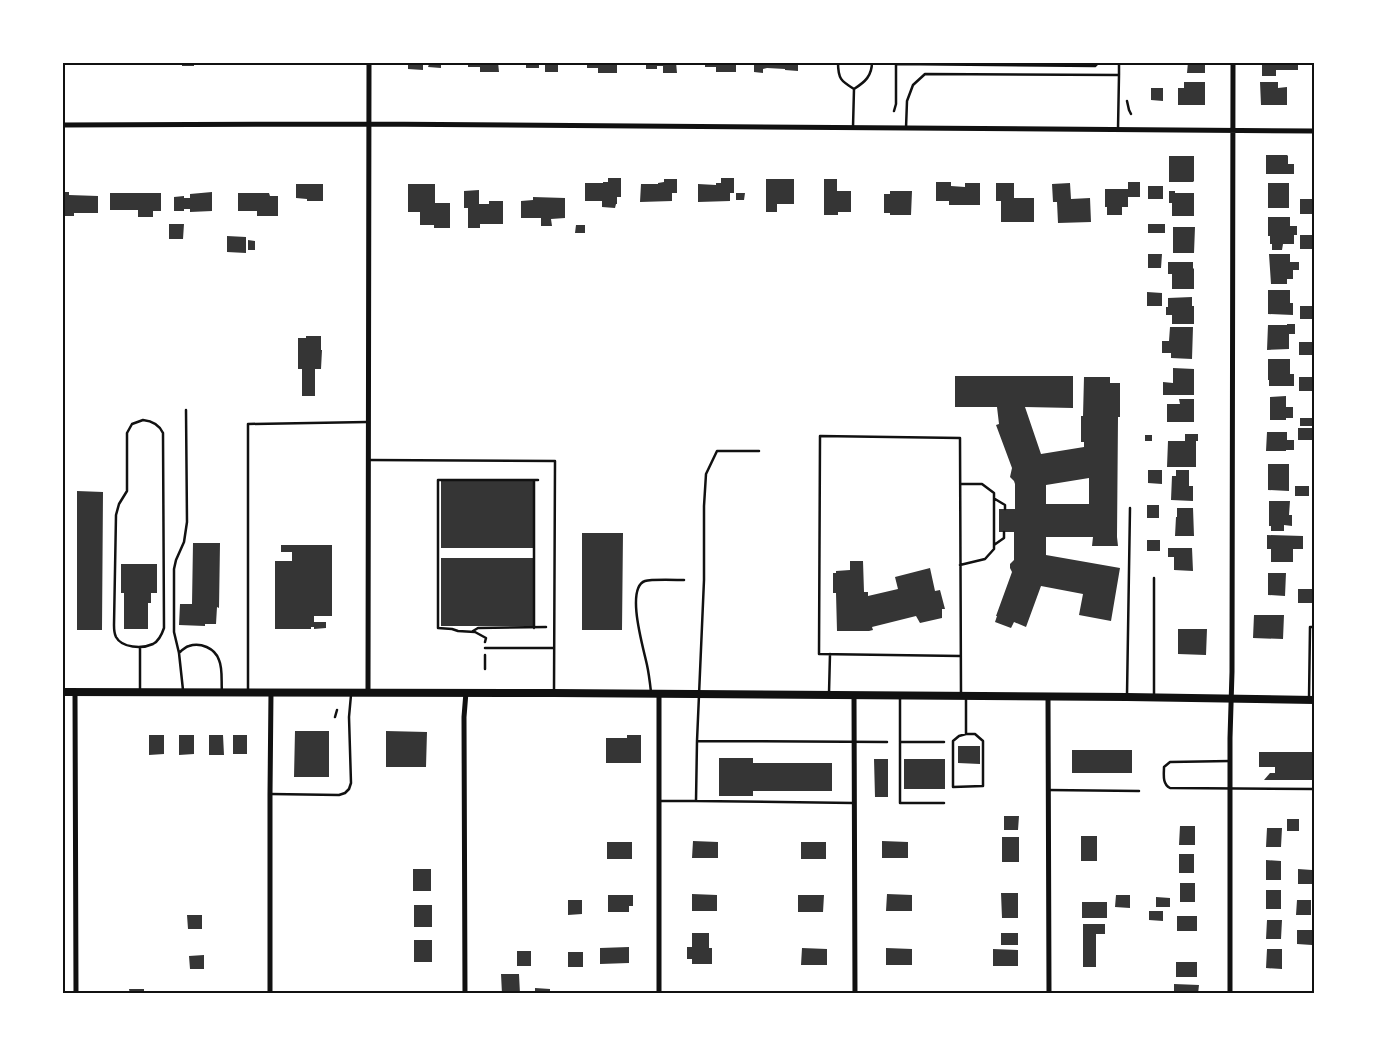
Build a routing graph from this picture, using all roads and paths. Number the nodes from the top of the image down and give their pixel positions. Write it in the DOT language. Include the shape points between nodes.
graph roads {
  1 [pos="369,62"];
  2 [pos="838,62"];
  3 [pos="872,62"];
  4 [pos="888,62"];
  5 [pos="1099,62"];
  6 [pos="1119,62"];
  7 [pos="1232,62"];
  8 [pos="896,64"];
  9 [pos="1119,75"];
  10 [pos="854,89"];
  11 [pos="894,111"];
  12 [pos="369,124"];
  13 [pos="62,125"];
  14 [pos="853,127"];
  15 [pos="906,128"];
  16 [pos="1118,129"];
  17 [pos="1232,131"];
  18 [pos="1314,131"];
  19 [pos="186,410"];
  20 [pos="369,422"];
  21 [pos="759,450"];
  22 [pos="369,460"];
  23 [pos="534,480"];
  24 [pos="538,480"];
  25 [pos="960,484"];
  26 [pos="994,499"];
  27 [pos="1130,508"];
  28 [pos="1005,509"];
  29 [pos="1004,532"];
  30 [pos="994,544"];
  31 [pos="960,565"];
  32 [pos="1154,578"];
  33 [pos="684,580"];
  34 [pos="1314,627"];
  35 [pos="534,628"];
  36 [pos="554,628"];
  37 [pos="472,632"];
  38 [pos="140,647"];
  39 [pos="485,648"];
  40 [pos="554,648"];
  41 [pos="179,653"];
  42 [pos="830,654"];
  43 [pos="960,656"];
  44 [pos="485,669"];
  45 [pos="62,692"];
  46 [pos="75,692"];
  47 [pos="140,692"];
  48 [pos="183,692"];
  49 [pos="222,692"];
  50 [pos="248,692"];
  51 [pos="271,692"];
  52 [pos="352,692"];
  53 [pos="368,692"];
  54 [pos="466,692"];
  55 [pos="554,693"];
  56 [pos="655,694"];
  57 [pos="699,694"];
  58 [pos="829,695"];
  59 [pos="854,695"];
  60 [pos="900,695"];
  61 [pos="963,696"];
  62 [pos="1048,696"];
  63 [pos="1127,697"];
  64 [pos="1154,697"];
  65 [pos="1231,699"];
  66 [pos="1312,700"];
  67 [pos="337,710"];
  68 [pos="336,717"];
  69 [pos="966,734"];
  70 [pos="697,741"];
  71 [pos="853,742"];
  72 [pos="887,742"];
  73 [pos="900,742"];
  74 [pos="944,742"];
  75 [pos="1230,761"];
  76 [pos="1230,788"];
  77 [pos="1314,789"];
  78 [pos="1048,790"];
  79 [pos="1139,791"];
  80 [pos="270,794"];
  81 [pos="660,801"];
  82 [pos="696,801"];
  83 [pos="944,803"];
  84 [pos="853,804"];
  85 [pos="76,994"];
  86 [pos="270,994"];
  87 [pos="465,994"];
  88 [pos="660,994"];
  89 [pos="855,994"];
  90 [pos="1048,994"];
  91 [pos="1230,994"];
  1 -- 12 [label="street"];
  2 -- 10 [label="lane" via="838,74"];
  3 -- 10 [label="lane" via="868,78"];
  4 -- 8 [label="path"];
  5 -- 8 [label="path" via="1095,66"];
  6 -- 9 [label="lane"];
  7 -- 17 [label="street"];
  8 -- 11 [label="path"];
  9 -- 15 [label="lane" via="925,74 913,85 907,101"];
  9 -- 16 [label="lane"];
  10 -- 14 [label="lane"];
  12 -- 13 [label="street"];
  12 -- 14 [label="street"];
  12 -- 20 [label="street"];
  14 -- 15 [label="street"];
  15 -- 16 [label="street"];
  16 -- 17 [label="street"];
  17 -- 18 [label="street"];
  17 -- 65 [label="street"];
  19 -- 41 [label="lane" via="186,532 174,569 174,632"];
  20 -- 22 [label="street"];
  20 -- 50 [label="lane" via="248,424"];
  21 -- 57 [label="lane" via="717,451 706,474"];
  22 -- 36 [label="lane" via="555,461"];
  22 -- 53 [label="street"];
  23 -- 24 [label="path"];
  23 -- 35 [label="path"];
  23 -- 37 [label="path" via="438,480 438,628"];
  25 -- 26 [label="lane" via="982,484 994,493"];
  25 -- 31 [label="lane"];
  25 -- 42 [label="lane" via="960,438 820,436 819,654"];
  26 -- 28 [label="lane" via="1005,505"];
  26 -- 30 [label="lane"];
  27 -- 63 [label="lane"];
  29 -- 30 [label="lane" via="1004,538"];
  30 -- 31 [label="lane" via="994,549 985,559"];
  31 -- 43 [label="lane"];
  32 -- 64 [label="lane"];
  33 -- 56 [label="lane" via="645,581 638,586 638,628"];
  34 -- 66 [label="lane" via="1310,627"];
  35 -- 36 [label="path"];
  35 -- 37 [label="path" via="478,628"];
  36 -- 40 [label="lane"];
  37 -- 39 [label="path" via="486,638"];
  38 -- 38 [label="lane" via="154,644 164,628 163,432 148,420 128,427 127,492 119,504 115,522 114,632 121,643"];
  38 -- 47 [label="lane"];
  39 -- 40 [label="lane"];
  39 -- 44 [label="path"];
  40 -- 55 [label="lane"];
  41 -- 48 [label="lane"];
  41 -- 49 [label="lane" via="196,645 216,653 221,666"];
  42 -- 43 [label="lane"];
  42 -- 58 [label="lane"];
  43 -- 61 [label="lane"];
  45 -- 46 [label="main road"];
  46 -- 47 [label="main road"];
  46 -- 85 [label="street"];
  47 -- 48 [label="main road"];
  48 -- 49 [label="main road"];
  49 -- 50 [label="main road"];
  50 -- 51 [label="main road"];
  51 -- 52 [label="main road"];
  51 -- 80 [label="street"];
  52 -- 53 [label="main road"];
  52 -- 80 [label="lane" via="349,789 339,794"];
  53 -- 54 [label="main road"];
  54 -- 55 [label="main road"];
  54 -- 87 [label="street"];
  55 -- 56 [label="main road"];
  56 -- 57 [label="main road"];
  56 -- 81 [label="street"];
  57 -- 58 [label="main road"];
  57 -- 70 [label="lane"];
  58 -- 59 [label="main road"];
  59 -- 60 [label="main road"];
  59 -- 71 [label="street"];
  60 -- 61 [label="main road"];
  60 -- 73 [label="lane"];
  61 -- 62 [label="main road"];
  61 -- 69 [label="lane"];
  62 -- 63 [label="main road"];
  62 -- 78 [label="street"];
  63 -- 64 [label="main road"];
  64 -- 65 [label="main road"];
  65 -- 66 [label="main road"];
  65 -- 75 [label="street"];
  67 -- 68 [label="path"];
  69 -- 69 [label="lane" via="953,741 953,786 983,786 983,741 976,734"];
  70 -- 71 [label="lane"];
  70 -- 82 [label="lane"];
  71 -- 72 [label="lane"];
  71 -- 84 [label="street"];
  73 -- 74 [label="lane"];
  73 -- 83 [label="lane" via="900,803"];
  75 -- 76 [label="street"];
  75 -- 76 [label="lane" via="1170,762 1164,767 1164,782 1170,788"];
  76 -- 77 [label="lane"];
  76 -- 91 [label="street"];
  78 -- 79 [label="lane"];
  78 -- 90 [label="street"];
  80 -- 86 [label="street"];
  81 -- 82 [label="lane"];
  81 -- 88 [label="street"];
  82 -- 84 [label="lane"];
  84 -- 89 [label="street"];
}
